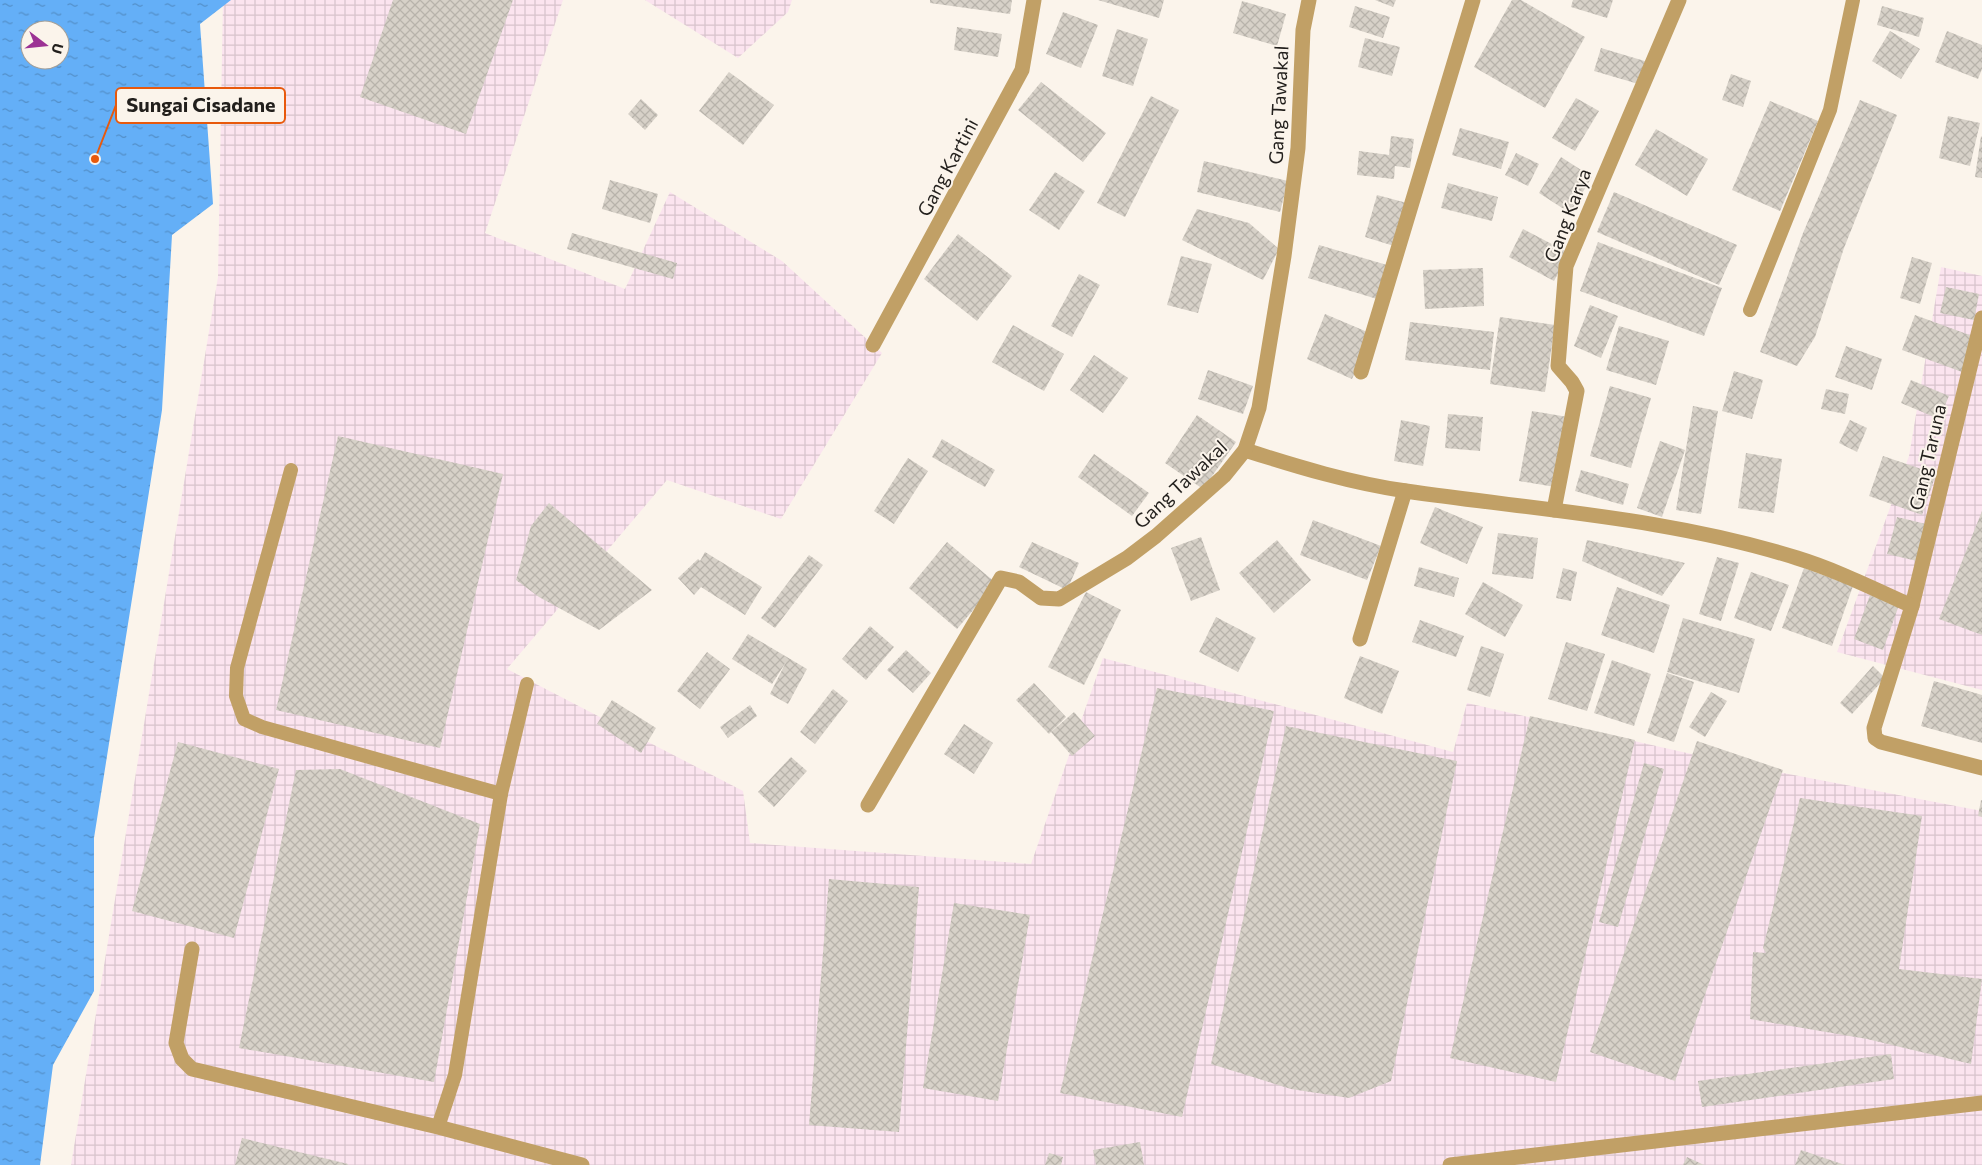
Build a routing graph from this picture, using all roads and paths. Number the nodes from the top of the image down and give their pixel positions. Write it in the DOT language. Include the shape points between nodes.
graph roads {
  1 [pos="1034,0"];
  2 [pos="1309,0"];
  3 [pos="1473,0"];
  4 [pos="1678,0"];
  5 [pos="1852,0"];
  6 [pos="1750,310"];
  7 [pos="1982,318"];
  8 [pos="873,345"];
  9 [pos="1361,372"];
  10 [pos="1245,450"];
  11 [pos="291,470"];
  12 [pos="1405,491"];
  13 [pos="1554,510"];
  14 [pos="1912,606"];
  15 [pos="1360,639"];
  16 [pos="527,684"];
  17 [pos="1982,768"];
  18 [pos="501,794"];
  19 [pos="868,805"];
  20 [pos="192,949"];
  21 [pos="1982,1103"];
  22 [pos="438,1127"];
  23 [pos="582,1165"];
  24 [pos="1450,1165"];
  1 -- 8 [label="street, Gang Kartini" via="1022,70"];
  2 -- 10 [label="street, Gang Tawakal" via="1303,30 1298,148 1284,256 1259,408"];
  3 -- 9 [label="street"];
  4 -- 13 [label="street, Gang Karya" via="1566,266 1558,366 1577,391"];
  5 -- 6 [label="lane" via="1830,110"];
  7 -- 14 [label="street, Gang Taruna"];
  10 -- 12 [label="street" via="1324,475"];
  10 -- 19 [label="street, Gang Tawakal" via="1224,476 1156,536 1127,558 1059,599 1040,598 1019,582 1001,578"];
  11 -- 18 [label="lane" via="237,668 236,696 244,719 262,727"];
  12 -- 13 [label="street"];
  12 -- 15 [label="street"];
  13 -- 14 [label="street" via="1665,528 1797,558"];
  14 -- 17 [label="street, Gang Taruna" via="1874,728 1875,738 1896,747"];
  16 -- 18 [label="lane"];
  18 -- 22 [label="lane" via="455,1075"];
  20 -- 22 [label="street" via="176,1042 182,1059 192,1069"];
  21 -- 24 [label="street"];
  22 -- 23 [label="street"];
}
